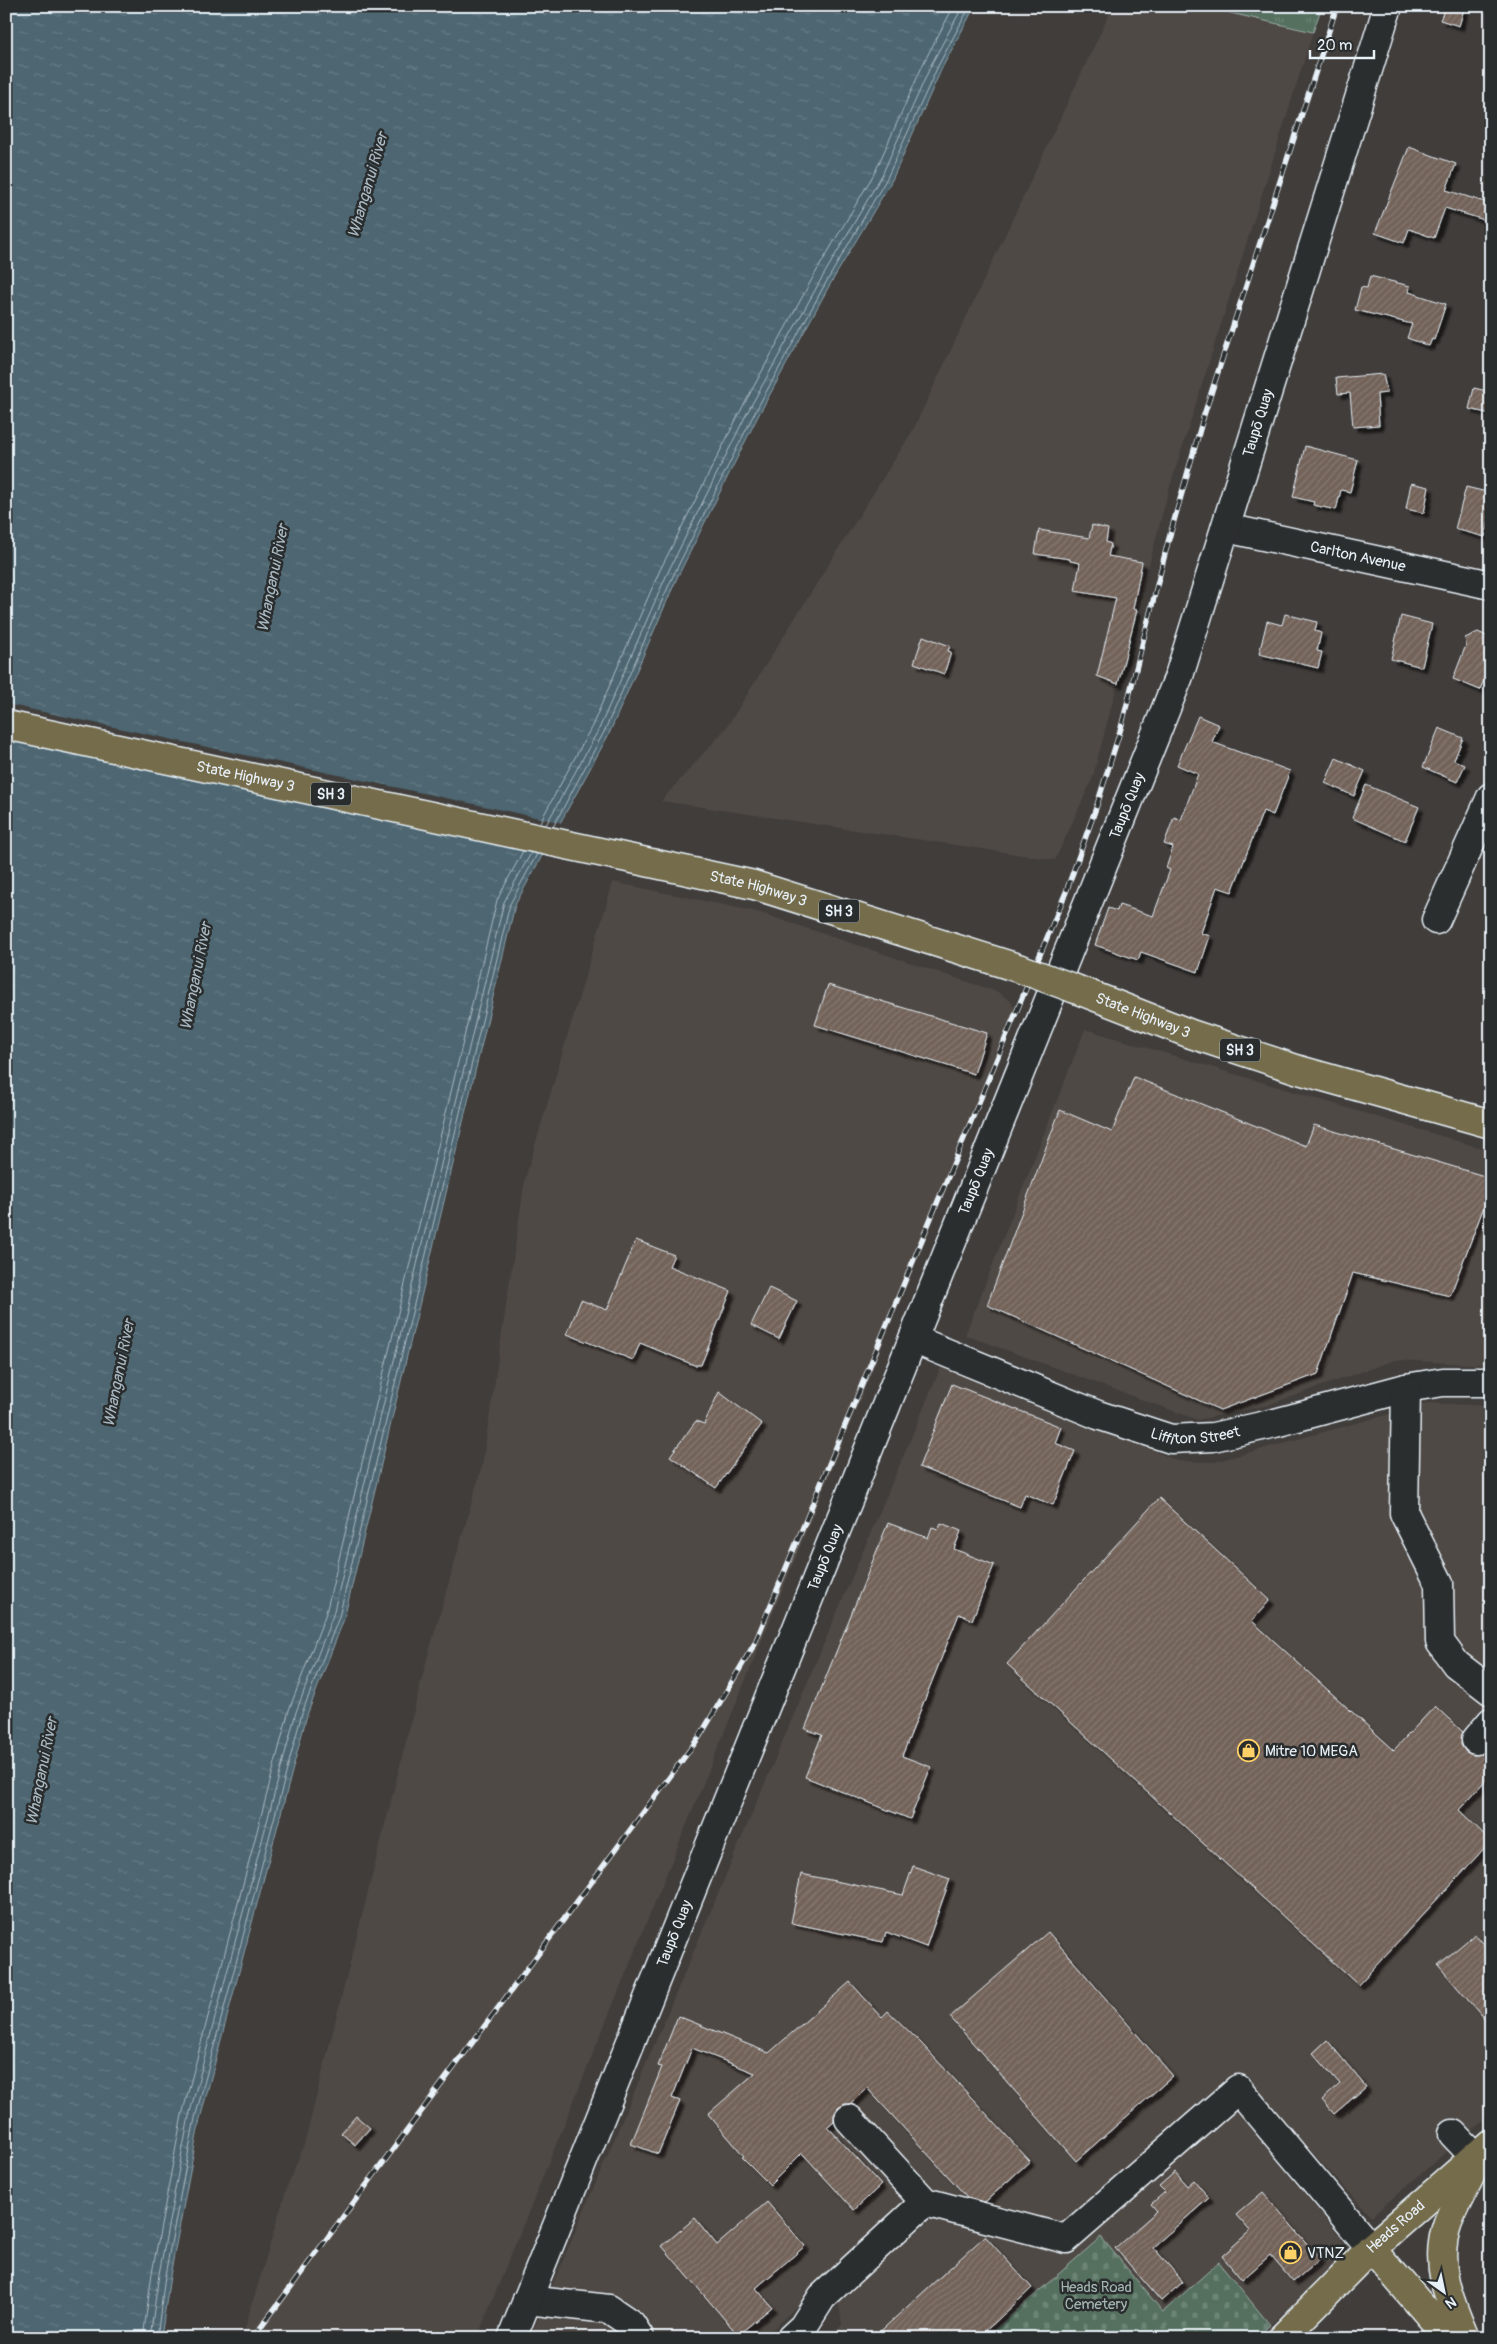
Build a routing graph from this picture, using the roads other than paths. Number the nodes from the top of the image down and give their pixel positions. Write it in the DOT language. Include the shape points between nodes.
graph roads {
  1 [pos="1388,6"];
  2 [pos="1226,528"];
  3 [pos="1491,585"];
  4 [pos="6,725"];
  5 [pos="1491,797"];
  6 [pos="1436,920"];
  7 [pos="1491,1124"];
  8 [pos="913,1339"];
  9 [pos="1491,1382"];
  10 [pos="1406,1388"];
  11 [pos="1491,1691"];
  12 [pos="849,2120"];
  13 [pos="1453,2134"];
  14 [pos="1483,2150"];
  15 [pos="925,2202"];
  16 [pos="1371,2248"];
  17 [pos="528,2300"];
  18 [pos="797,2332"];
  19 [pos="512,2338"];
  20 [pos="640,2338"];
  21 [pos="1282,2338"];
  22 [pos="1449,2338"];
  23 [pos="1465,2338"];
  1 -- 2 [label="street, Taupō Quay"];
  2 -- 3 [label="street, Carlton Avenue"];
  2 -- 8 [label="street, Taupō Quay" via="1176,684"];
  4 -- 7 [label="main road, State Highway 3 / SH 3, bridge" via="754,885 1021,969 1191,1034 1299,1070"];
  5 -- 6 [label="street"];
  8 -- 10 [label="street, Liffiton Street" via="1098,1415 1171,1439 1213,1437"];
  8 -- 17 [label="street, Taupō Quay"];
  9 -- 10 [label="street, Liffiton Street" via="1443,1382"];
  10 -- 11 [label="street" via="1404,1513 1440,1583 1440,1642 1456,1664"];
  12 -- 15 [label="street"];
  13 -- 14 [label="street"];
  14 -- 16 [label="main road, Heads Road"];
  14 -- 23 [label="main road" via="1448,2222 1442,2249 1442,2275"];
  15 -- 16 [label="street" via="1066,2239 1238,2089"];
  15 -- 18 [label="street" via="822,2298"];
  16 -- 21 [label="main road, Heads Road"];
  16 -- 22 [label="main road"];
  17 -- 19 [label="street, Taupō Quay"];
  17 -- 20 [label="street" via="609,2309 631,2324"];
}
